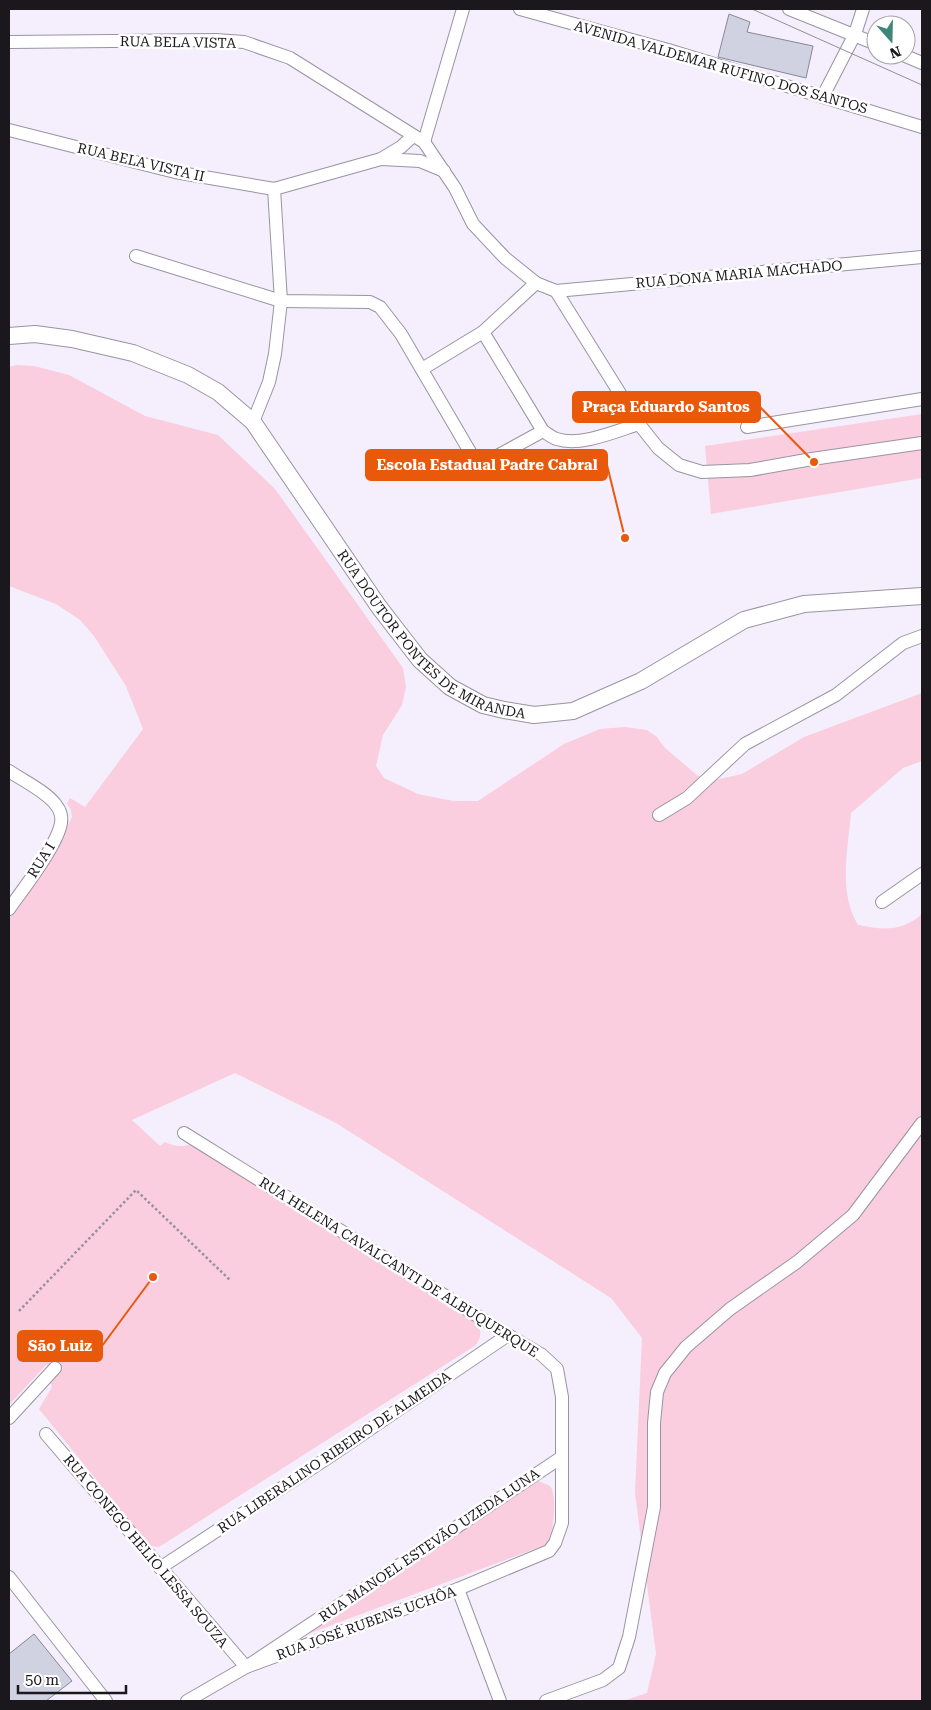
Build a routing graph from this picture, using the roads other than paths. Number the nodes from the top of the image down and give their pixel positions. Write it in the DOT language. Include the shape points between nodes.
graph roads {
  1 [pos="463,9"];
  2 [pos="520,9"];
  3 [pos="789,9"];
  4 [pos="862,9"];
  5 [pos="855,34"];
  6 [pos="866,39"];
  7 [pos="9,42"];
  8 [pos="824,96"];
  9 [pos="922,128"];
  10 [pos="9,130"];
  11 [pos="418,139"];
  12 [pos="382,159"];
  13 [pos="444,170"];
  14 [pos="274,189"];
  15 [pos="136,256"];
  16 [pos="922,257"];
  17 [pos="536,282"];
  18 [pos="556,291"];
  19 [pos="281,301"];
  20 [pos="483,332"];
  21 [pos="9,336"];
  22 [pos="422,369"];
  23 [pos="922,399"];
  24 [pos="253,422"];
  25 [pos="639,424"];
  26 [pos="747,426"];
  27 [pos="543,431"];
  28 [pos="922,443"];
  29 [pos="922,596"];
  30 [pos="922,636"];
  31 [pos="9,771"];
  32 [pos="659,815"];
  33 [pos="922,874"];
  34 [pos="882,902"];
  35 [pos="9,909"];
  36 [pos="922,1123"];
  37 [pos="184,1133"];
  38 [pos="508,1335"];
  39 [pos="55,1368"];
  40 [pos="9,1418"];
  41 [pos="46,1434"];
  42 [pos="562,1456"];
  43 [pos="549,1551"];
  44 [pos="160,1568"];
  45 [pos="9,1577"];
  46 [pos="458,1589"];
  47 [pos="246,1667"];
  48 [pos="106,1701"];
  49 [pos="187,1701"];
  50 [pos="500,1701"];
  51 [pos="546,1701"];
  1 -- 11 [label="street"];
  2 -- 8 [label="street, AVENIDA VALDEMAR RUFINO DOS SANTOS"];
  3 -- 5 [label="street"];
  4 -- 5 [label="street"];
  5 -- 6 [label="street"];
  5 -- 8 [label="street"];
  7 -- 11 [label="street, RUA BELA VISTA" via="244,42 290,58"];
  8 -- 9 [label="street, AVENIDA VALDEMAR RUFINO DOS SANTOS"];
  10 -- 14 [label="street, RUA BELA VISTA II" via="175,172"];
  11 -- 12 [label="street"];
  11 -- 13 [label="street, RUA BELA VISTA"];
  12 -- 13 [label="street" via="420,161"];
  12 -- 14 [label="street"];
  13 -- 17 [label="street, RUA BELA VISTA" via="473,224 505,258"];
  14 -- 19 [label="street"];
  15 -- 19 [label="street"];
  16 -- 18 [label="street, RUA DONA MARIA MACHADO"];
  17 -- 18 [label="street, RUA BELA VISTA"];
  17 -- 20 [label="street"];
  18 -- 25 [label="street"];
  19 -- 22 [label="street" via="370,302 380,307 401,334"];
  19 -- 24 [label="street" via="269,382"];
  20 -- 22 [label="street"];
  20 -- 27 [label="street"];
  21 -- 24 [label="street, RUA DOUTOR PONTES DE MIRANDA" via="35,334 72,339 133,353 188,375 218,392"];
  22 -- 27 [label="street" via="474,457 488,461"];
  23 -- 26 [label="street"];
  24 -- 29 [label="street, RUA DOUTOR PONTES DE MIRANDA" via="379,607 420,660 450,687 483,705 534,715 573,711 641,681 744,620 804,604"];
  25 -- 27 [label="street" via="586,440 555,439"];
  25 -- 28 [label="street" via="658,448 679,466 702,472 750,470"];
  30 -- 32 [label="street" via="903,643 836,695 745,744 687,798"];
  31 -- 35 [label="street, RUA I" via="56,804 61,823 53,845"];
  33 -- 34 [label="street"];
  36 -- 51 [label="street" via="853,1215 797,1262 730,1308 686,1347 665,1373 657,1392 654,1423 654,1507 629,1637 619,1668 603,1680"];
  37 -- 38 [label="street, RUA HELENA CAVALCANTI DE ALBUQUERQUE"];
  38 -- 42 [label="street, RUA HELENA CAVALCANTI DE ALBUQUERQUE" via="542,1355 557,1369 562,1397"];
  38 -- 44 [label="street, RUA LIBERALINO RIBEIRO DE ALMEIDA"];
  39 -- 40 [label="street"];
  41 -- 44 [label="street, RUA CONEGO HELIO LESSA SOUZA"];
  42 -- 43 [label="street, RUA HELENA CAVALCANTI DE ALBUQUERQUE" via="562,1523"];
  42 -- 47 [label="street, RUA MANOEL ESTEVÃO UZEDA LUNA"];
  43 -- 46 [label="street, RUA JOSÉ RUBENS UCHÔA"];
  44 -- 47 [label="street, RUA CONEGO HELIO LESSA SOUZA"];
  45 -- 48 [label="street"];
  46 -- 47 [label="street, RUA JOSÉ RUBENS UCHÔA"];
  46 -- 50 [label="street"];
  47 -- 49 [label="street, RUA JOSÉ RUBENS UCHÔA"];
}
